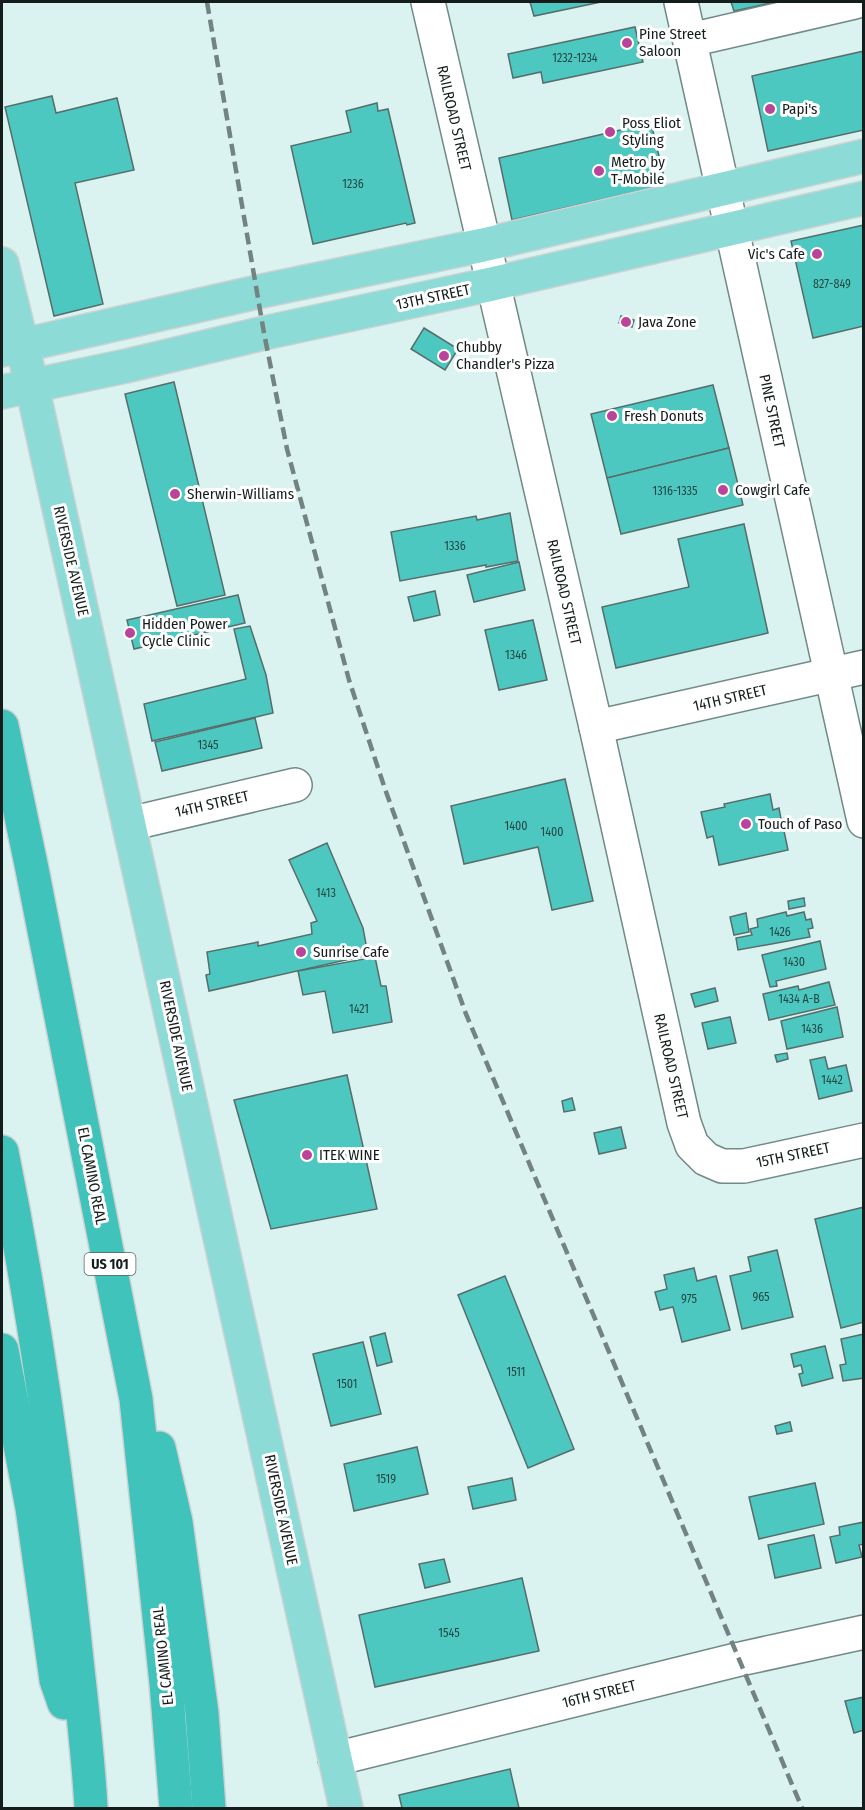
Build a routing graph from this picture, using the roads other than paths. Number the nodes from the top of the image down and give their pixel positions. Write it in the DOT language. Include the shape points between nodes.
graph roads {
  1 [pos="428,2"];
  2 [pos="681,2"];
  3 [pos="855,2"];
  4 [pos="690,40"];
  5 [pos="864,156"];
  6 [pos="723,189"];
  7 [pos="864,198"];
  8 [pos="732,228"];
  9 [pos="483,245"];
  10 [pos="2,264"];
  11 [pos="492,284"];
  12 [pos="11,348"];
  13 [pos="17,389"];
  14 [pos="864,667"];
  15 [pos="831,675"];
  16 [pos="2,726"];
  17 [pos="596,727"];
  18 [pos="295,785"];
  19 [pos="864,821"];
  20 [pos="129,824"];
  21 [pos="864,1140"];
  22 [pos="2,1152"];
  23 [pos="722,1166"];
  24 [pos="2,1350"];
  25 [pos="136,1400"];
  26 [pos="864,1632"];
  27 [pos="336,1759"];
  28 [pos="90,1797"];
  29 [pos="176,1809"];
  30 [pos="209,1809"];
  31 [pos="346,1809"];
  1 -- 9 [label="street, RAILROAD STREET"];
  2 -- 4 [label="street, PINE STREET"];
  3 -- 4 [label="street"];
  4 -- 6 [label="street, PINE STREET"];
  5 -- 6 [label="main road"];
  6 -- 8 [label="street, PINE STREET"];
  6 -- 9 [label="main road"];
  7 -- 8 [label="main road, 13TH STREET"];
  8 -- 11 [label="main road, 13TH STREET"];
  8 -- 15 [label="street, PINE STREET"];
  9 -- 11 [label="street, RAILROAD STREET"];
  9 -- 12 [label="main road"];
  10 -- 12 [label="main road, RIVERSIDE AVENUE"];
  11 -- 13 [label="main road, 13TH STREET"];
  11 -- 17 [label="street, RAILROAD STREET"];
  12 -- 13 [label="main road, RIVERSIDE AVENUE"];
  13 -- 20 [label="main road, RIVERSIDE AVENUE"];
  14 -- 15 [label="street, 14TH STREET"];
  15 -- 17 [label="street, 14TH STREET"];
  15 -- 19 [label="street, PINE STREET"];
  16 -- 25 [label="highway, EL CAMINO REAL / US 101"];
  17 -- 23 [label="street, RAILROAD STREET" via="684,1123 692,1145 706,1159"];
  18 -- 20 [label="street, 14TH STREET"];
  20 -- 27 [label="main road, RIVERSIDE AVENUE"];
  21 -- 23 [label="street, 15TH STREET" via="744,1166"];
  22 -- 28 [label="highway" via="45,1390 64,1531"];
  24 -- 28 [label="highway" via="32,1508 56,1680"];
  25 -- 29 [label="highway, EL CAMINO REAL / US 101"];
  25 -- 30 [label="highway" via="159,1446 176,1522 202,1713"];
  26 -- 27 [label="street, 16TH STREET"];
  27 -- 31 [label="main road, RIVERSIDE AVENUE"];
}
